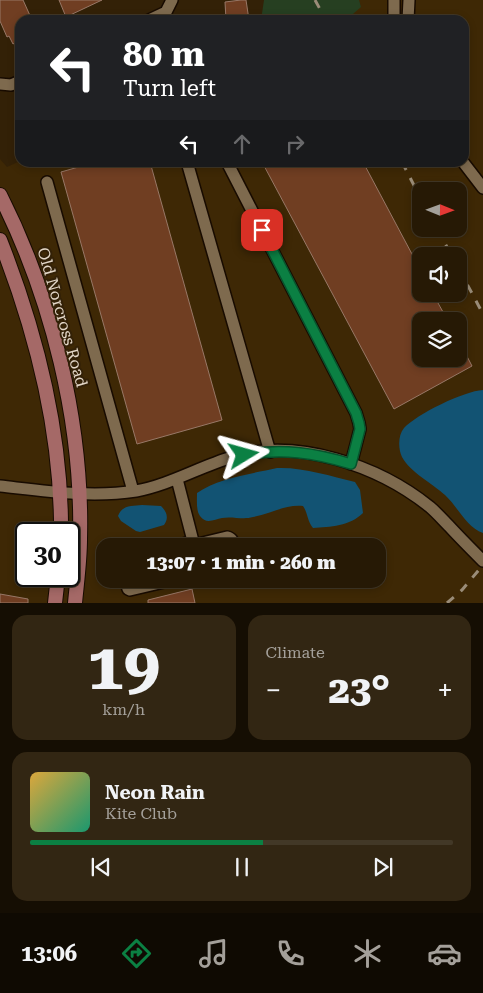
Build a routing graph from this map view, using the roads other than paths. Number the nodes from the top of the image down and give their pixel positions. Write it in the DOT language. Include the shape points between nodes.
graph roads {
  1 [pos="172,0"];
  2 [pos="394,0"];
  3 [pos="408,0"];
  4 [pos="160,15"];
  5 [pos="394,15"];
  6 [pos="408,15"];
  7 [pos="15,82"];
  8 [pos="0,84"];
  9 [pos="188,167"];
  10 [pos="230,167"];
  11 [pos="467,167"];
  12 [pos="47,182"];
  13 [pos="483,188"];
  14 [pos="0,194"];
  15 [pos="0,240"];
  16 [pos="270,452"];
  17 [pos="351,464"];
  18 [pos="177,479"];
  19 [pos="0,486"];
  20 [pos="133,491"];
  21 [pos="60,492"];
  22 [pos="80,494"];
  23 [pos="61,522"];
  24 [pos="185,538"];
  25 [pos="483,561"];
  26 [pos="57,587"];
  27 [pos="128,588"];
  28 [pos="141,588"];
  29 [pos="55,603"];
  30 [pos="75,603"];
  1 -- 4 [label="street" via="166,12"];
  2 -- 5 [label="street"];
  3 -- 6 [label="street"];
  7 -- 8 [label="street"];
  9 -- 16 [label="street"];
  10 -- 17 [label="street" via="356,413 360,429"];
  11 -- 13 [label="street"];
  12 -- 20 [label="street"];
  14 -- 22 [label="main road, Old Norcross Road" via="24,246 49,321 69,401"];
  15 -- 21 [label="main road, Old Norcross Road" via="17,282 48,396"];
  16 -- 17 [label="street" via="295,452"];
  16 -- 18 [label="street" via="233,457"];
  17 -- 25 [label="street" via="389,481 432,508"];
  18 -- 20 [label="street"];
  18 -- 24 [label="street"];
  19 -- 21 [label="street"];
  20 -- 22 [label="street"];
  21 -- 22 [label="street"];
  21 -- 23 [label="main road, Old Norcross Road"];
  22 -- 30 [label="main road, Old Norcross Road"];
  26 -- 29 [label="main road"];
  27 -- 28 [label="street"];
}
